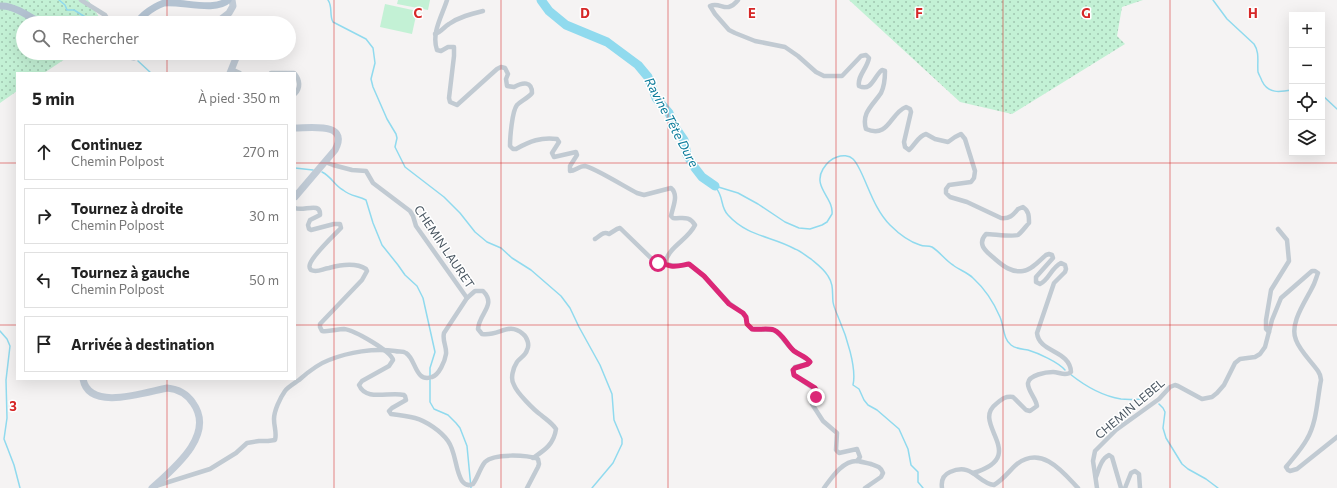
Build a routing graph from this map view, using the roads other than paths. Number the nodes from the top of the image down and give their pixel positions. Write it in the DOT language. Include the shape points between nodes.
graph roads {
  1 [pos="81,0"];
  2 [pos="228,0"];
  3 [pos="232,0"];
  4 [pos="447,0"];
  5 [pos="738,0"];
  6 [pos="0,6"];
  7 [pos="483,11"];
  8 [pos="28,16"];
  9 [pos="106,16"];
  10 [pos="143,16"];
  11 [pos="225,16"];
  12 [pos="435,34"];
  13 [pos="235,60"];
  14 [pos="230,71"];
  15 [pos="296,78"];
  16 [pos="296,93"];
  17 [pos="296,128"];
  18 [pos="325,162"];
  19 [pos="296,196"];
  20 [pos="296,208"];
  21 [pos="1278,230"];
  22 [pos="595,239"];
  23 [pos="665,263"];
  24 [pos="467,298"];
  25 [pos="1269,332"];
  26 [pos="383,349"];
  27 [pos="84,380"];
  28 [pos="1337,437"];
  29 [pos="534,458"];
  30 [pos="857,461"];
  31 [pos="973,473"];
  32 [pos="1095,478"];
  33 [pos="153,487"];
  34 [pos="527,488"];
  35 [pos="824,488"];
  36 [pos="865,488"];
  37 [pos="942,488"];
  38 [pos="1078,488"];
  39 [pos="1097,488"];
  40 [pos="1121,488"];
  41 [pos="1126,488"];
  42 [pos="1140,488"];
  1 -- 9 [label="street"];
  2 -- 10 [label="main road" via="215,6 162,4"];
  3 -- 11 [label="main road" via="234,6"];
  4 -- 12 [label="street"];
  5 -- 31 [label="street" via="729,8 710,6 714,14 735,34 754,41 786,47 824,76 842,76 861,56 866,55 869,58 868,66 858,81 859,86 863,88 875,80 879,71 884,71 881,92 868,109 864,122 866,129 877,131 886,128 906,107 911,112 904,142 909,150 922,135 926,134 948,142 961,134 975,171 974,178 971,182 950,185 946,193 950,197 1002,218 1010,217 1018,208 1023,207 1029,216 1029,223 1019,235 986,234 982,238 984,250 1015,272 1028,270 1046,255 1052,255 1053,258 1036,277 1036,282 1040,284 1056,266 1061,263 1065,265 1065,272 1054,283 1037,333 1043,345 1063,356 1071,372 1053,372 1030,379 1028,389 1037,406 1030,411 1013,397 1004,398 992,407 989,422 999,443 998,457 984,470"];
  6 -- 8 [label="main road"];
  7 -- 12 [label="street" via="465,15"];
  12 -- 23 [label="street" via="437,50 454,47 449,98 453,104 457,105 501,67 507,70 507,86 530,84 532,93 515,109 510,131 510,146 513,149 540,139 557,139 559,142 552,153 554,157 576,152 570,171 585,166 637,194 644,195 671,188 676,198 671,216 689,219 695,225 692,232 670,252"];
  13 -- 14 [label="main road"];
  15 -- 16 [label="street" via="299,86"];
  17 -- 18 [label="main road" via="323,127 336,133 339,138 338,145"];
  18 -- 19 [label="main road"];
  18 -- 24 [label="street, CHEMIN LAURET" via="352,170 366,171 373,183 410,211 416,226"];
  20 -- 26 [label="street" via="316,207 320,210 320,215 310,220 308,225 311,230 334,224 341,225 310,263 311,270 317,272 345,265 363,267 367,272 320,324 320,330 353,331"];
  21 -- 25 [label="street" via="1287,240 1289,261 1271,290 1266,320 1266,329"];
  22 -- 23 [label="street" via="603,233 609,234 620,228 654,261"];
  23 -- 30 [label="street" via="670,266 689,264 704,276 729,304 743,313 752,329 774,330 792,350 807,358 810,362 795,368 794,375 818,391 812,404 823,421 837,433 836,450 839,453 857,450 860,453"];
  24 -- 26 [label="street, CHEMIN LAURET" via="444,334 446,354 437,375 431,378 423,377 405,352"];
  24 -- 29 [label="street, CHEMIN LAURET" via="475,291 483,291 488,296 489,303 478,324 482,334 515,329 524,334 528,343 527,351 516,363 512,377 514,385 536,411 556,429 556,435 549,447"];
  25 -- 28 [label="street, CHEMIN LEBEL" via="1281,298 1312,271 1318,273 1294,328 1298,344 1320,375 1312,429 1299,452 1286,467 1290,471 1297,469"];
  25 -- 32 [label="street, CHEMIN LEBEL" via="1260,354 1240,359 1235,363 1224,385 1212,397 1199,398 1174,385 1155,403 1116,430 1095,451"];
  26 -- 29 [label="street" via="392,357 392,363 364,379 360,387 373,395 406,396 406,400 389,411 390,414 416,418 441,433 448,441 466,485 473,484 489,459 502,456"];
  26 -- 33 [label="street" via="347,354 329,360 286,390 274,418 277,434 275,440 247,443 210,469"];
  27 -- 33 [label="main road" via="86,386 96,396 112,398 167,388 175,389 184,393 198,411 199,426 190,449"];
  29 -- 34 [label="street" via="538,459 540,464"];
  30 -- 35 [label="street" via="845,465 833,475"];
  30 -- 36 [label="street" via="877,466 883,473"];
  31 -- 37 [label="street" via="955,470 948,473 943,478"];
  31 -- 38 [label="street" via="986,483 994,485 1017,464 1026,459 1037,458 1054,464"];
  32 -- 39 [label="street, CHEMIN LEBEL"];
  32 -- 40 [label="street" via="1106,456 1112,456"];
  41 -- 42 [label="street" via="1131,473 1136,471 1140,478"];
}
